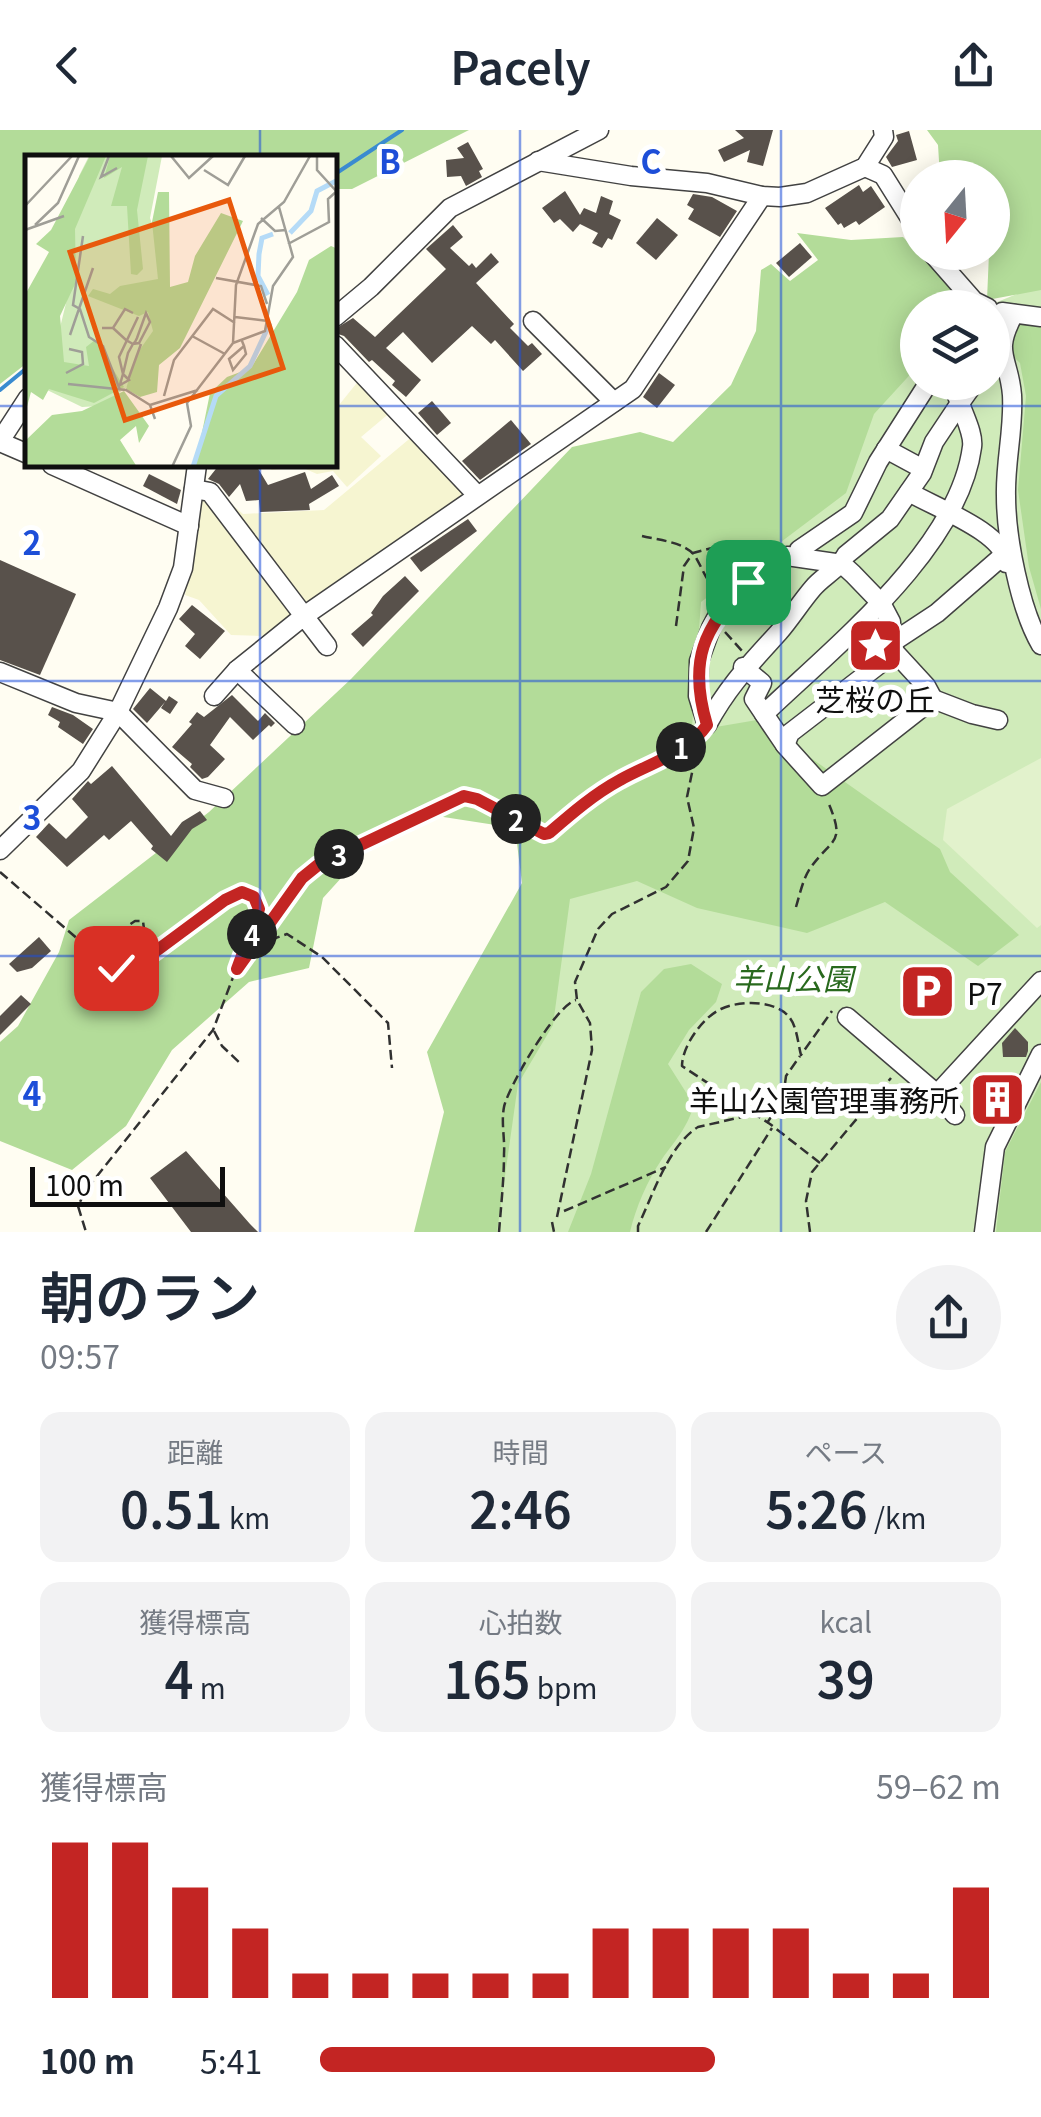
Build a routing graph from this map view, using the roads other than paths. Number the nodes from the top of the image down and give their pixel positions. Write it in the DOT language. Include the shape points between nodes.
graph roads {
  1 [pos="599,130"];
  2 [pos="883,130"];
  3 [pos="538,162"];
  4 [pos="865,167"];
  5 [pos="762,196"];
  6 [pos="900,203"];
  7 [pos="947,270"];
  8 [pos="965,290"];
  9 [pos="1010,313"];
  10 [pos="338,314"];
  11 [pos="1014,314"];
  12 [pos="1041,316"];
  13 [pos="533,321"];
  14 [pos="1010,321"];
  15 [pos="338,348"];
  16 [pos="1010,387"];
  17 [pos="917,400"];
  18 [pos="959,400"];
  19 [pos="962,400"];
  20 [pos="614,402"];
  21 [pos="25,403"];
  22 [pos="960,403"];
  23 [pos="0,442"];
  24 [pos="886,449"];
  25 [pos="25,453"];
  26 [pos="59,468"];
  27 [pos="197,468"];
  28 [pos="923,470"];
  29 [pos="194,489"];
  30 [pos="909,492"];
  31 [pos="477,495"];
  32 [pos="950,516"];
  33 [pos="189,526"];
  34 [pos="1006,553"];
  35 [pos="798,557"];
  36 [pos="842,564"];
  37 [pos="1019,584"];
  38 [pos="881,603"];
  39 [pos="304,616"];
  40 [pos="1041,644"];
  41 [pos="327,646"];
  42 [pos="892,648"];
  43 [pos="747,663"];
  44 [pos="237,670"];
  45 [pos="0,672"];
  46 [pos="214,696"];
  47 [pos="933,699"];
  48 [pos="118,712"];
  49 [pos="764,714"];
  50 [pos="998,720"];
  51 [pos="295,725"];
  52 [pos="785,745"];
  53 [pos="224,798"];
  54 [pos="0,850"];
  55 [pos="1041,981"];
  56 [pos="841,1012"];
  57 [pos="1041,1054"];
  58 [pos="937,1094"];
  59 [pos="954,1115"];
  60 [pos="984,1232"];
  1 -- 3 [label="street"];
  2 -- 4 [label="street"];
  3 -- 5 [label="street"];
  3 -- 10 [label="street" via="450,208"];
  4 -- 5 [label="street" via="807,193"];
  4 -- 6 [label="street" via="882,175"];
  5 -- 20 [label="street" via="655,358"];
  7 -- 8 [label="street"];
  9 -- 11 [label="street"];
  11 -- 12 [label="street"];
  11 -- 14 [label="street"];
  13 -- 20 [label="street"];
  15 -- 31 [label="street"];
  16 -- 37 [label="street" via="1006,496"];
  17 -- 24 [label="street"];
  18 -- 22 [label="street"];
  19 -- 22 [label="street"];
  20 -- 31 [label="street"];
  21 -- 23 [label="street"];
  22 -- 28 [label="street"];
  22 -- 32 [label="street" via="973,444"];
  23 -- 25 [label="street"];
  24 -- 28 [label="street"];
  24 -- 35 [label="street" via="852,513"];
  26 -- 33 [label="street"];
  27 -- 29 [label="street"];
  28 -- 30 [label="street"];
  29 -- 33 [label="street"];
  29 -- 39 [label="street" via="210,492"];
  30 -- 32 [label="street"];
  30 -- 36 [label="street"];
  31 -- 39 [label="street"];
  32 -- 34 [label="street" via="994,538"];
  32 -- 38 [label="street"];
  33 -- 48 [label="street" via="168,608"];
  34 -- 37 [label="street" via="1008,572"];
  34 -- 42 [label="street"];
  35 -- 36 [label="street"];
  35 -- 43 [label="street" via="787,556 758,573 716,618 698,661 707,725"];
  36 -- 38 [label="street"];
  36 -- 43 [label="street"];
  37 -- 40 [label="street"];
  38 -- 42 [label="street" via="891,622"];
  38 -- 49 [label="street"];
  39 -- 41 [label="street"];
  39 -- 44 [label="street"];
  42 -- 47 [label="street"];
  42 -- 52 [label="street" via="790,733"];
  43 -- 49 [label="street" via="762,684 754,699"];
  44 -- 46 [label="street"];
  44 -- 51 [label="street"];
  45 -- 48 [label="street"];
  47 -- 50 [label="street"];
  47 -- 52 [label="street" via="822,786"];
  48 -- 53 [label="street" via="195,790"];
  48 -- 54 [label="street" via="81,771"];
  49 -- 52 [label="street"];
  55 -- 58 [label="street"];
  56 -- 58 [label="street"];
  57 -- 60 [label="street" via="995,1147"];
  58 -- 59 [label="street"];
}
